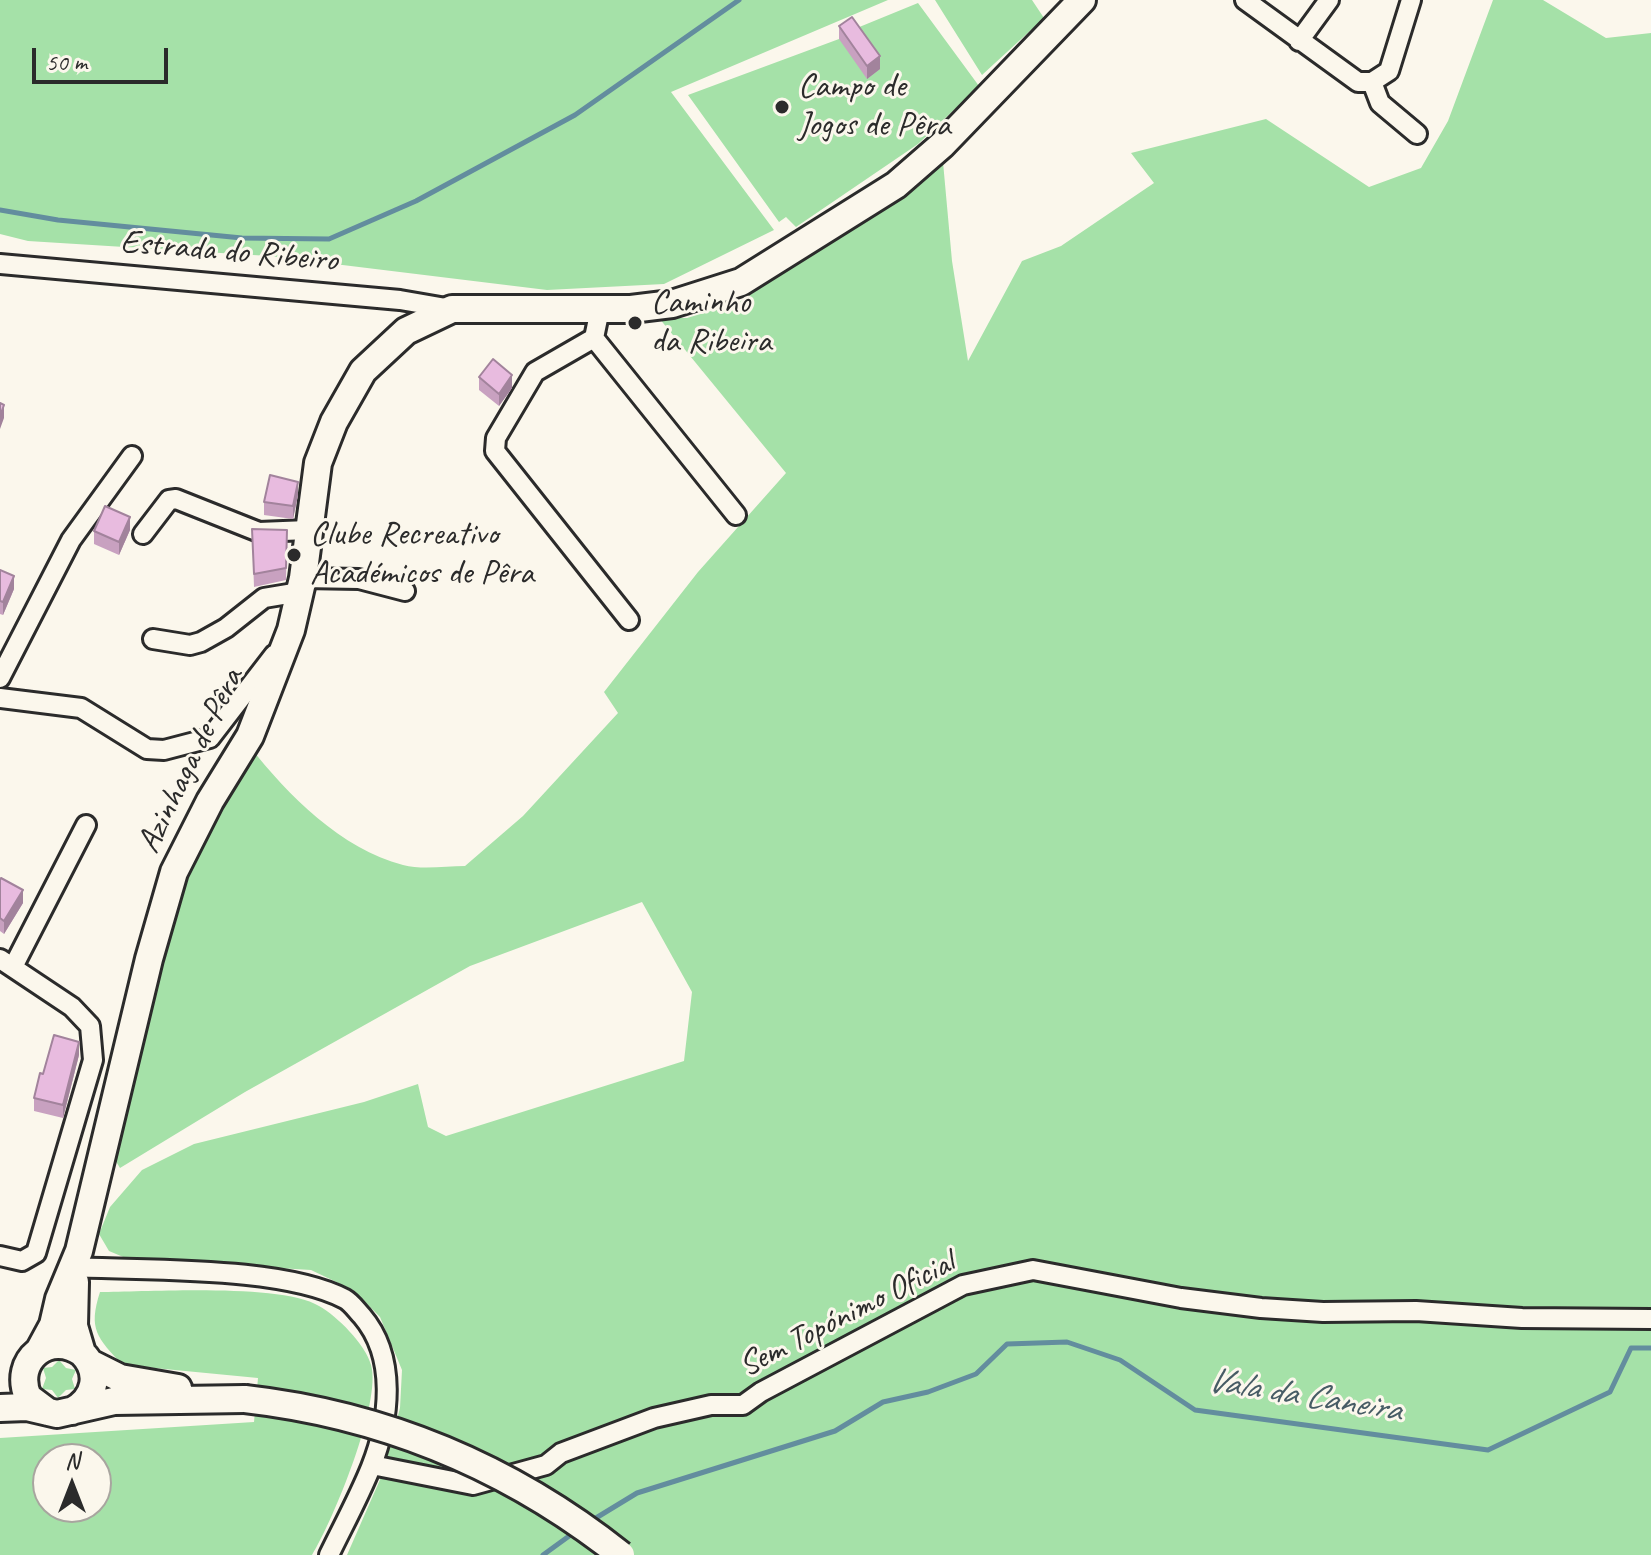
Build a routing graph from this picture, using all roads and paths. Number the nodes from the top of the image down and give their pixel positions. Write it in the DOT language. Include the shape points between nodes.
graph roads {
  1 [pos="1082,0"];
  2 [pos="1245,0"];
  3 [pos="1329,0"];
  4 [pos="1411,0"];
  5 [pos="1299,41"];
  6 [pos="1372,82"];
  7 [pos="1417,134"];
  8 [pos="0,264"];
  9 [pos="452,309"];
  10 [pos="600,309"];
  11 [pos="594,338"];
  12 [pos="132,456"];
  13 [pos="736,515"];
  14 [pos="308,530"];
  15 [pos="143,534"];
  16 [pos="301,585"];
  17 [pos="405,591"];
  18 [pos="629,620"];
  19 [pos="291,630"];
  20 [pos="153,639"];
  21 [pos="0,678"];
  22 [pos="0,698"];
  23 [pos="86,825"];
  24 [pos="7,963"];
  25 [pos="0,1256"];
  26 [pos="74,1267"];
  27 [pos="1651,1319"];
  28 [pos="40,1349"];
  29 [pos="86,1358"];
  30 [pos="25,1371"];
  31 [pos="0,1383"];
  32 [pos="245,1399"];
  33 [pos="0,1408"];
  34 [pos="61,1412"];
  35 [pos="372,1465"];
  36 [pos="329,1555"];
  37 [pos="621,1555"];
  1 -- 10 [label="street, Azinhaga de Pêra" via="942,145 896,185 771,265 707,295 672,304"];
  2 -- 5 [label="street"];
  3 -- 5 [label="street"];
  4 -- 6 [label="street" via="1393,64"];
  5 -- 6 [label="street" via="1350,79"];
  6 -- 7 [label="street" via="1380,103"];
  8 -- 9 [label="street, Estrada do Ribeiro"];
  9 -- 10 [label="street, Azinhaga de Pêra"];
  9 -- 14 [label="street, Azinhaga de Pêra" via="406,331 363,371 318,463"];
  10 -- 11 [label="street"];
  11 -- 13 [label="street"];
  11 -- 18 [label="street" via="535,372 494,445 500,463"];
  12 -- 21 [label="street" via="71,540"];
  14 -- 15 [label="street" via="259,532 176,499 169,500"];
  14 -- 16 [label="street, Azinhaga de Pêra"];
  16 -- 17 [label="street" via="359,579"];
  16 -- 19 [label="street, Azinhaga de Pêra"];
  16 -- 20 [label="street" via="264,598 201,642"];
  19 -- 22 [label="street" via="210,738 188,746 147,749 81,708"];
  19 -- 26 [label="street, Azinhaga de Pêra" via="250,736 174,872"];
  23 -- 24 [label="street"];
  24 -- 25 [label="street" via="72,1007 90,1026 93,1060 36,1253 22,1261"];
  26 -- 28 [label="street, Azinhaga de Pêra"];
  26 -- 29 [label="street, Azinhaga de Pêra" via="74,1326"];
  26 -- 35 [label="street" via="269,1277 301,1282 348,1300 377,1334 387,1376 384,1418"];
  27 -- 35 [label="street, Sem Topónimo Oficial" via="1261,1308 1033,1270 963,1285 743,1405 711,1405 654,1418 561,1453 546,1465 473,1485"];
  28 -- 29 [label="street" via="59,1344"];
  28 -- 30 [label="street"];
  29 -- 32 [label="street" via="133,1381"];
  29 -- 34 [label="street" via="92,1389 85,1402"];
  30 -- 31 [label="street"];
  30 -- 34 [label="street" via="28,1397"];
  32 -- 34 [label="street" via="114,1401"];
  32 -- 37 [label="street, bridge" via="320,1410 438,1445 524,1487"];
  33 -- 34 [label="street"];
  35 -- 36 [label="street"];
}
